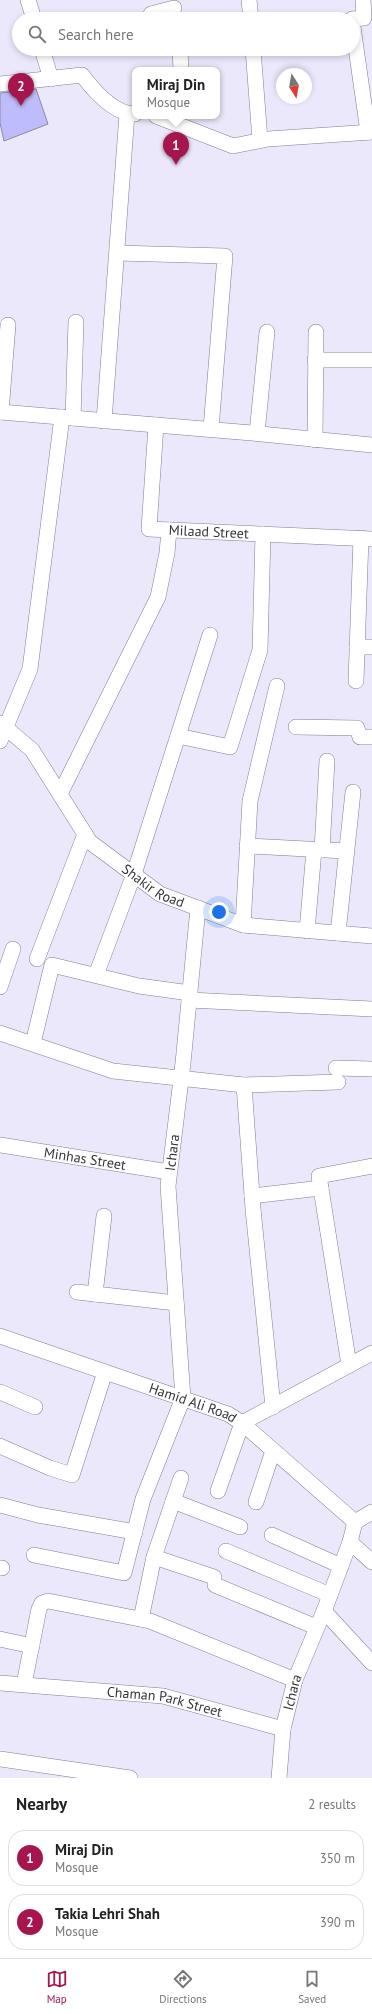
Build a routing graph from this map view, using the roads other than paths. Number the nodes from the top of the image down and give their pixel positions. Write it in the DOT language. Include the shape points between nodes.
graph roads {
  1 [pos="28,0"];
  2 [pos="249,0"];
  3 [pos="362,0"];
  4 [pos="175,9"];
  5 [pos="32,12"];
  6 [pos="161,12"];
  7 [pos="250,12"];
  8 [pos="360,18"];
  9 [pos="44,56"];
  10 [pos="180,56"];
  11 [pos="254,56"];
  12 [pos="358,56"];
  13 [pos="181,67"];
  14 [pos="51,78"];
  15 [pos="0,84"];
  16 [pos="131,114"];
  17 [pos="178,120"];
  18 [pos="370,132"];
  19 [pos="260,140"];
  20 [pos="117,253"];
  21 [pos="76,322"];
  22 [pos="8,325"];
  23 [pos="267,332"];
  24 [pos="316,332"];
  25 [pos="315,360"];
  26 [pos="372,360"];
  27 [pos="0,412"];
  28 [pos="68,418"];
  29 [pos="104,421"];
  30 [pos="156,425"];
  31 [pos="211,429"];
  32 [pos="257,433"];
  33 [pos="315,440"];
  34 [pos="372,445"];
  35 [pos="168,530"];
  36 [pos="263,534"];
  37 [pos="366,538"];
  38 [pos="365,602"];
  39 [pos="210,635"];
  40 [pos="357,647"];
  41 [pos="372,647"];
  42 [pos="356,681"];
  43 [pos="277,686"];
  44 [pos="296,727"];
  45 [pos="2,730"];
  46 [pos="178,736"];
  47 [pos="366,737"];
  48 [pos="327,761"];
  49 [pos="353,792"];
  50 [pos="60,794"];
  51 [pos="85,834"];
  52 [pos="247,846"];
  53 [pos="318,850"];
  54 [pos="346,851"];
  55 [pos="134,874"];
  56 [pos="198,908"];
  57 [pos="242,925"];
  58 [pos="307,931"];
  59 [pos="338,933"];
  60 [pos="372,936"];
  61 [pos="13,949"];
  62 [pos="37,959"];
  63 [pos="96,975"];
  64 [pos="0,987"];
  65 [pos="190,997"];
  66 [pos="372,1009"];
  67 [pos="0,1033"];
  68 [pos="33,1043"];
  69 [pos="372,1069"];
  70 [pos="181,1079"];
  71 [pos="244,1084"];
  72 [pos="0,1145"];
  73 [pos="372,1166"];
  74 [pos="169,1172"];
  75 [pos="321,1188"];
  76 [pos="252,1196"];
  77 [pos="104,1216"];
  78 [pos="77,1292"];
  79 [pos="95,1294"];
  80 [pos="176,1304"];
  81 [pos="0,1336"];
  82 [pos="372,1353"];
  83 [pos="349,1365"];
  84 [pos="105,1372"];
  85 [pos="0,1392"];
  86 [pos="183,1398"];
  87 [pos="35,1407"];
  88 [pos="273,1407"];
  89 [pos="242,1423"];
  90 [pos="0,1446"];
  91 [pos="273,1451"];
  92 [pos="181,1478"];
  93 [pos="218,1491"];
  94 [pos="173,1501"];
  95 [pos="256,1502"];
  96 [pos="0,1505"];
  97 [pos="372,1512"];
  98 [pos="355,1522"];
  99 [pos="240,1527"];
  100 [pos="135,1532"];
  101 [pos="272,1535"];
  102 [pos="350,1542"];
  103 [pos="226,1551"];
  104 [pos="34,1555"];
  105 [pos="154,1557"];
  106 [pos="372,1562"];
  107 [pos="341,1566"];
  108 [pos="330,1595"];
  109 [pos="324,1612"];
  110 [pos="141,1619"];
  111 [pos="316,1627"];
  112 [pos="0,1639"];
  113 [pos="32,1646"];
  114 [pos="372,1663"];
  115 [pos="295,1680"];
  116 [pos="0,1683"];
  117 [pos="24,1684"];
  118 [pos="283,1729"];
  119 [pos="0,1759"];
  120 [pos="130,1778"];
  121 [pos="279,1778"];
  1 -- 5 [label="street"];
  2 -- 7 [label="street"];
  3 -- 8 [label="street" via="364,18"];
  4 -- 6 [label="street"];
  9 -- 14 [label="street"];
  10 -- 13 [label="street"];
  11 -- 19 [label="street"];
  12 -- 18 [label="street"];
  14 -- 15 [label="street"];
  14 -- 16 [label="street" via="82,75 96,94"];
  16 -- 20 [label="street"];
  17 -- 19 [label="street" via="233,146"];
  18 -- 19 [label="street"];
  20 -- 29 [label="street"];
  20 -- 31 [label="street" via="225,256"];
  21 -- 28 [label="street"];
  22 -- 27 [label="street"];
  23 -- 32 [label="street"];
  24 -- 25 [label="street"];
  25 -- 26 [label="street"];
  25 -- 33 [label="street"];
  27 -- 28 [label="street"];
  28 -- 29 [label="street"];
  28 -- 45 [label="street" via="30,669"];
  29 -- 30 [label="street"];
  30 -- 31 [label="street"];
  30 -- 35 [label="street, Milaad Street" via="149,529"];
  31 -- 32 [label="street"];
  32 -- 33 [label="street"];
  33 -- 34 [label="street"];
  35 -- 36 [label="street, Milaad Street"];
  35 -- 50 [label="street" via="167,553 158,597"];
  36 -- 37 [label="street, Milaad Street"];
  36 -- 46 [label="street" via="260,650 230,747"];
  37 -- 38 [label="street"];
  38 -- 40 [label="street"];
  39 -- 46 [label="street"];
  40 -- 41 [label="street"];
  40 -- 42 [label="street"];
  43 -- 52 [label="street" via="250,801"];
  44 -- 47 [label="street" via="357,728"];
  45 -- 50 [label="street, Shakir Road" via="32,750"];
  46 -- 55 [label="street"];
  48 -- 53 [label="street"];
  49 -- 54 [label="street"];
  50 -- 51 [label="street, Shakir Road"];
  51 -- 55 [label="street, Shakir Road" via="90,842"];
  51 -- 62 [label="street"];
  52 -- 53 [label="street"];
  52 -- 57 [label="street"];
  53 -- 54 [label="street"];
  53 -- 58 [label="street"];
  54 -- 59 [label="street"];
  55 -- 56 [label="street, Shakir Road" via="160,894"];
  55 -- 63 [label="street"];
  56 -- 57 [label="street, Shakir Road"];
  56 -- 65 [label="street, Ichara"];
  57 -- 58 [label="street, Shakir Road"];
  58 -- 59 [label="street, Shakir Road"];
  59 -- 60 [label="street, Shakir Road"];
  61 -- 64 [label="street"];
  63 -- 65 [label="street"];
  63 -- 68 [label="street" via="52,965"];
  65 -- 66 [label="street"];
  65 -- 70 [label="street, Ichara"];
  67 -- 68 [label="street"];
  68 -- 70 [label="street" via="113,1071"];
  69 -- 71 [label="street"];
  70 -- 71 [label="street"];
  70 -- 74 [label="street, Ichara"];
  71 -- 76 [label="street"];
  72 -- 74 [label="street, Minhas Street"];
  73 -- 75 [label="street" via="319,1176"];
  74 -- 80 [label="street, Ichara"];
  75 -- 76 [label="street"];
  75 -- 83 [label="street"];
  76 -- 88 [label="street"];
  77 -- 79 [label="street"];
  78 -- 79 [label="street"];
  79 -- 80 [label="street"];
  80 -- 86 [label="street, Ichara"];
  81 -- 84 [label="street, Hamid Ali Road"];
  82 -- 83 [label="street"];
  83 -- 88 [label="street"];
  84 -- 86 [label="street, Hamid Ali Road"];
  84 -- 90 [label="street" via="72,1474 50,1468"];
  85 -- 87 [label="street"];
  86 -- 89 [label="street, Hamid Ali Road" via="228,1414"];
  86 -- 100 [label="street" via="143,1499"];
  88 -- 89 [label="street"];
  89 -- 91 [label="street, Hamid Ali Road"];
  89 -- 93 [label="street"];
  91 -- 95 [label="street"];
  91 -- 98 [label="street, Hamid Ali Road"];
  92 -- 94 [label="street"];
  94 -- 99 [label="street"];
  94 -- 105 [label="street"];
  96 -- 100 [label="street" via="38,1515"];
  97 -- 98 [label="street"];
  98 -- 102 [label="street, Ichara"];
  100 -- 104 [label="street" via="124,1573"];
  101 -- 107 [label="street"];
  102 -- 106 [label="street"];
  102 -- 107 [label="street, Ichara"];
  103 -- 108 [label="street"];
  105 -- 110 [label="street"];
  105 -- 111 [label="street"];
  107 -- 108 [label="street, Ichara"];
  108 -- 109 [label="street, Ichara"];
  109 -- 111 [label="street, Ichara"];
  109 -- 114 [label="street"];
  110 -- 113 [label="street" via="48,1601 42,1603 39,1609"];
  110 -- 115 [label="street" via="150,1620"];
  111 -- 115 [label="street, Ichara"];
  112 -- 113 [label="street"];
  113 -- 117 [label="street"];
  115 -- 118 [label="street, Ichara"];
  116 -- 117 [label="street"];
  117 -- 118 [label="street, Chaman Park Street" via="163,1696"];
  118 -- 121 [label="street, Ichara"];
  119 -- 120 [label="street"];
}
